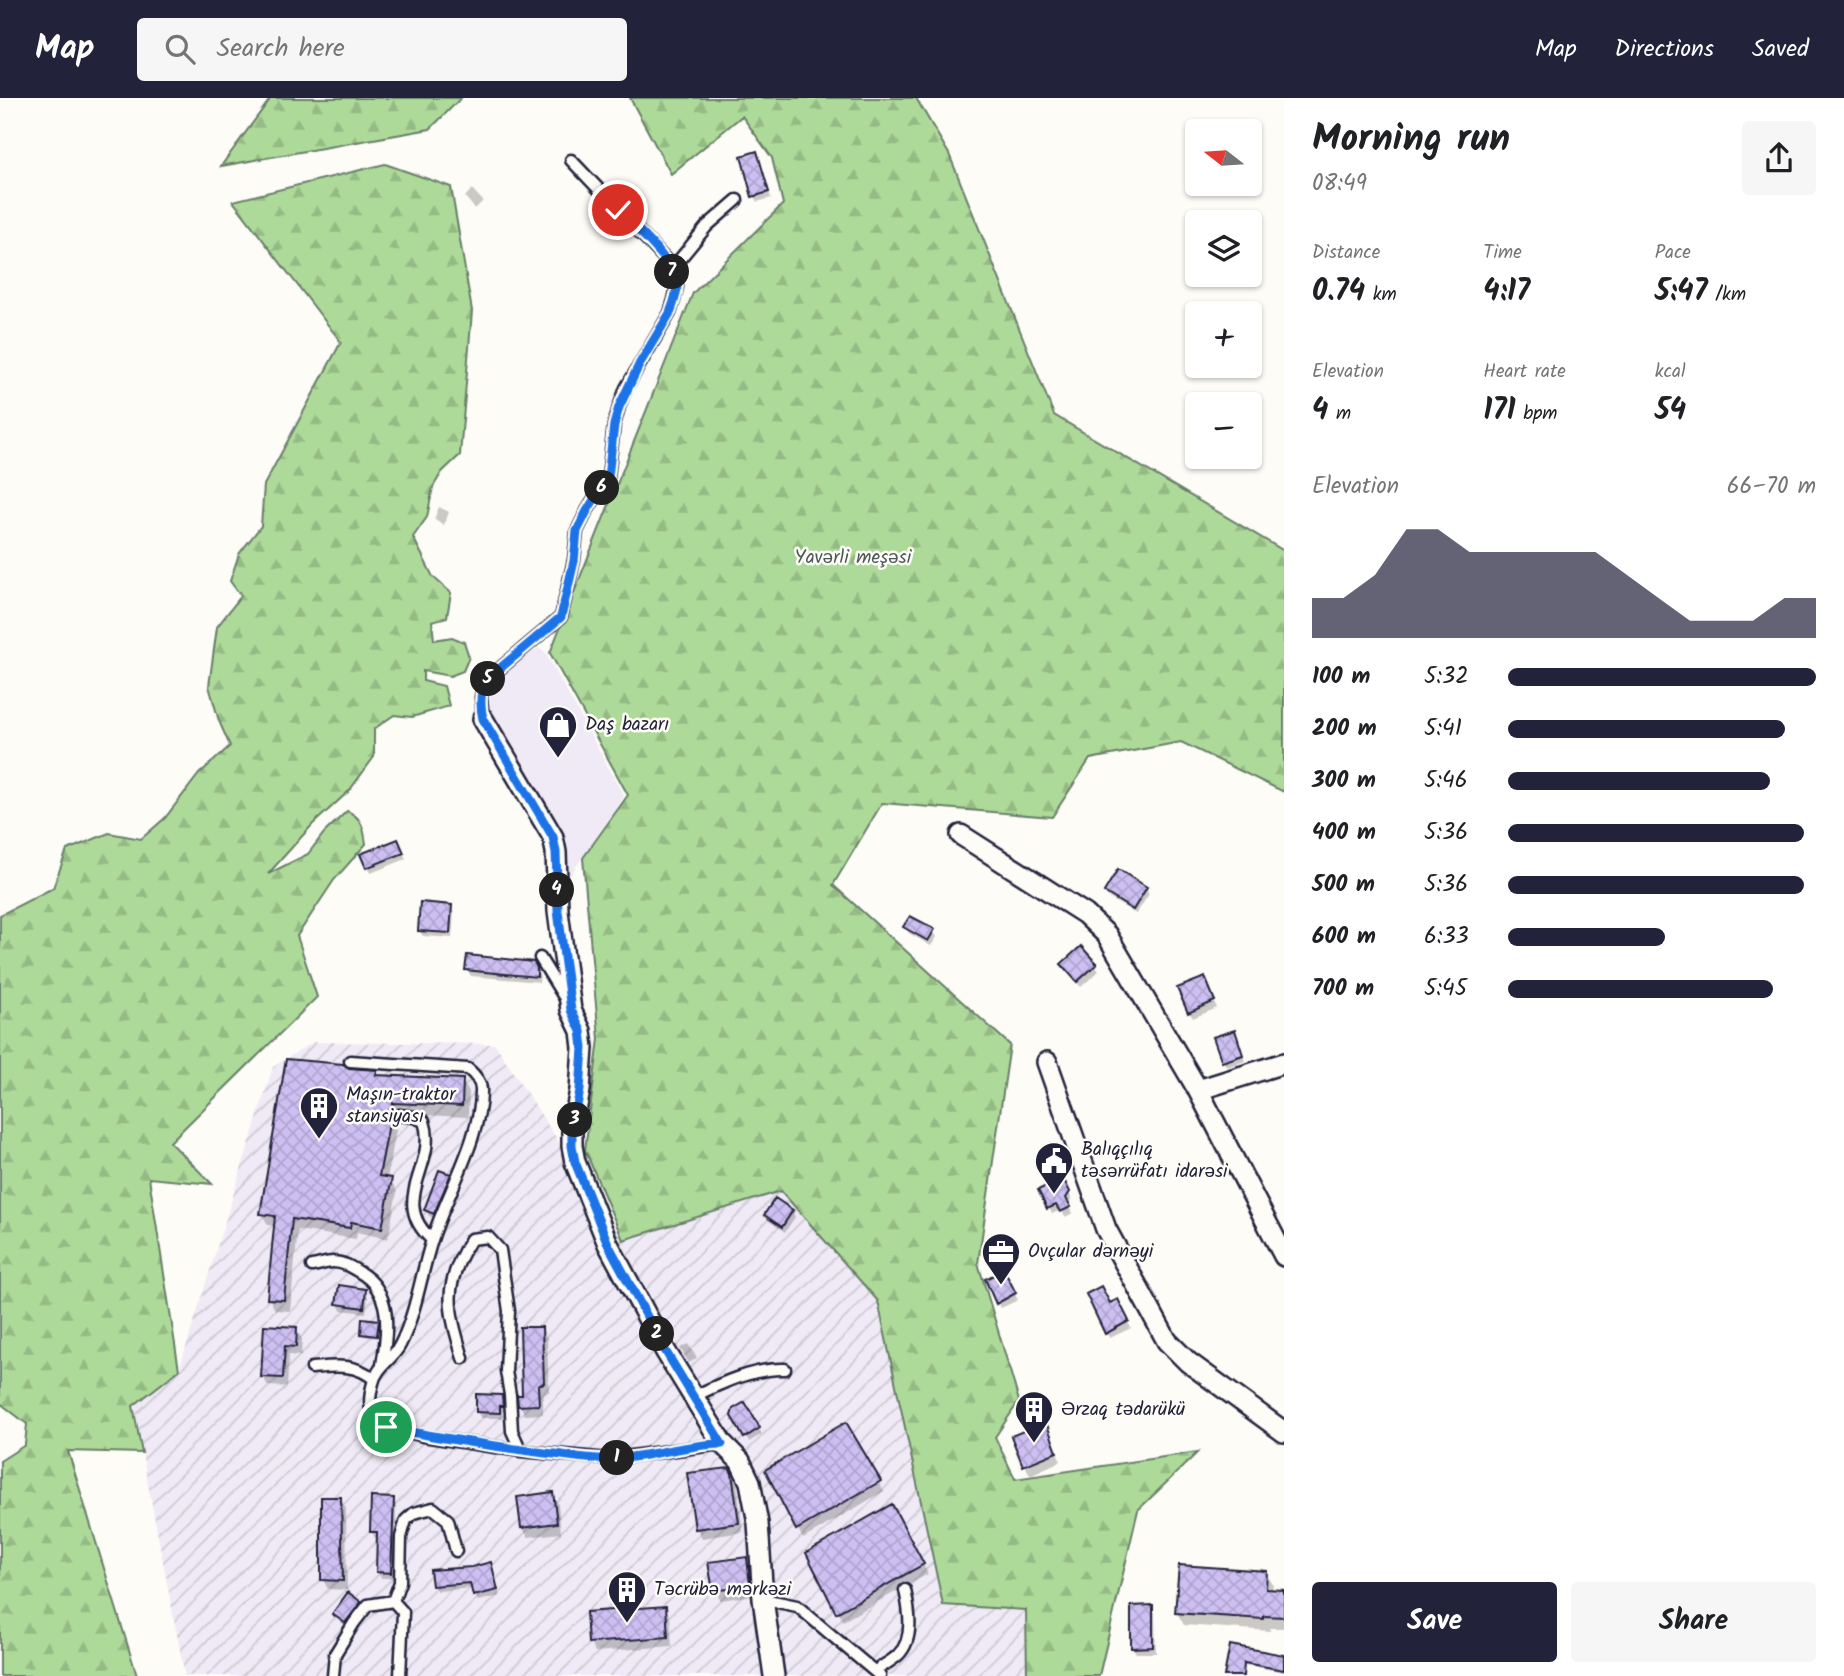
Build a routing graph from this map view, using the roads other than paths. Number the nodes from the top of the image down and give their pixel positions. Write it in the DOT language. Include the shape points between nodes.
graph roads {
  1 [pos="571,160"];
  2 [pos="737,200"];
  3 [pos="671,270"];
  4 [pos="483,719"];
  5 [pos="961,835"];
  6 [pos="540,958"];
  7 [pos="571,1010"];
  8 [pos="350,1061"];
  9 [pos="1047,1062"];
  10 [pos="1284,1063"];
  11 [pos="1198,1090"];
  12 [pos="399,1115"];
  13 [pos="432,1240"];
  14 [pos="1284,1256"];
  15 [pos="312,1266"];
  16 [pos="463,1358"];
  17 [pos="382,1365"];
  18 [pos="312,1368"];
  19 [pos="785,1369"];
  20 [pos="374,1379"];
  21 [pos="693,1397"];
  22 [pos="1284,1432"];
  23 [pos="722,1444"];
  24 [pos="521,1451"];
  25 [pos="456,1551"];
  26 [pos="905,1590"];
  27 [pos="763,1599"];
  28 [pos="393,1601"];
  29 [pos="877,1673"];
  30 [pos="333,1676"];
  31 [pos="400,1676"];
  32 [pos="774,1676"];
  1 -- 3 [label="lane"];
  2 -- 3 [label="lane"];
  3 -- 4 [label="lane" via="677,287 670,313 619,407 608,477 577,531 561,617 485,681"];
  4 -- 7 [label="street" via="553,837"];
  5 -- 11 [label="street" via="1085,914 1107,935"];
  6 -- 7 [label="lane"];
  7 -- 21 [label="street" via="583,1048 572,1146 580,1177 608,1244"];
  8 -- 13 [label="lane" via="468,1069 481,1084 474,1131"];
  9 -- 22 [label="street" via="1106,1229 1167,1341 1188,1362"];
  10 -- 11 [label="street"];
  11 -- 14 [label="street"];
  12 -- 13 [label="lane" via="414,1116 426,1127 426,1152 411,1203 416,1219"];
  13 -- 17 [label="lane" via="409,1324 399,1348"];
  15 -- 17 [label="lane" via="348,1265 379,1290 386,1314"];
  16 -- 24 [label="lane" via="449,1299 454,1273 471,1240 488,1237 500,1250 502,1261 509,1311 506,1371 512,1431"];
  17 -- 20 [label="lane"];
  18 -- 20 [label="lane" via="352,1367"];
  19 -- 21 [label="lane" via="765,1368"];
  20 -- 24 [label="lane" via="370,1410 386,1427"];
  21 -- 23 [label="street"];
  23 -- 24 [label="lane" via="609,1459"];
  23 -- 27 [label="street" via="740,1461 750,1482"];
  25 -- 28 [label="lane" via="448,1520 433,1508 414,1513 406,1520 401,1537 400,1582"];
  26 -- 29 [label="lane" via="910,1611 908,1636 898,1655"];
  27 -- 29 [label="lane" via="797,1606"];
  27 -- 32 [label="street"];
  28 -- 30 [label="lane" via="368,1605 335,1654"];
  28 -- 31 [label="lane" via="403,1612"];
}
